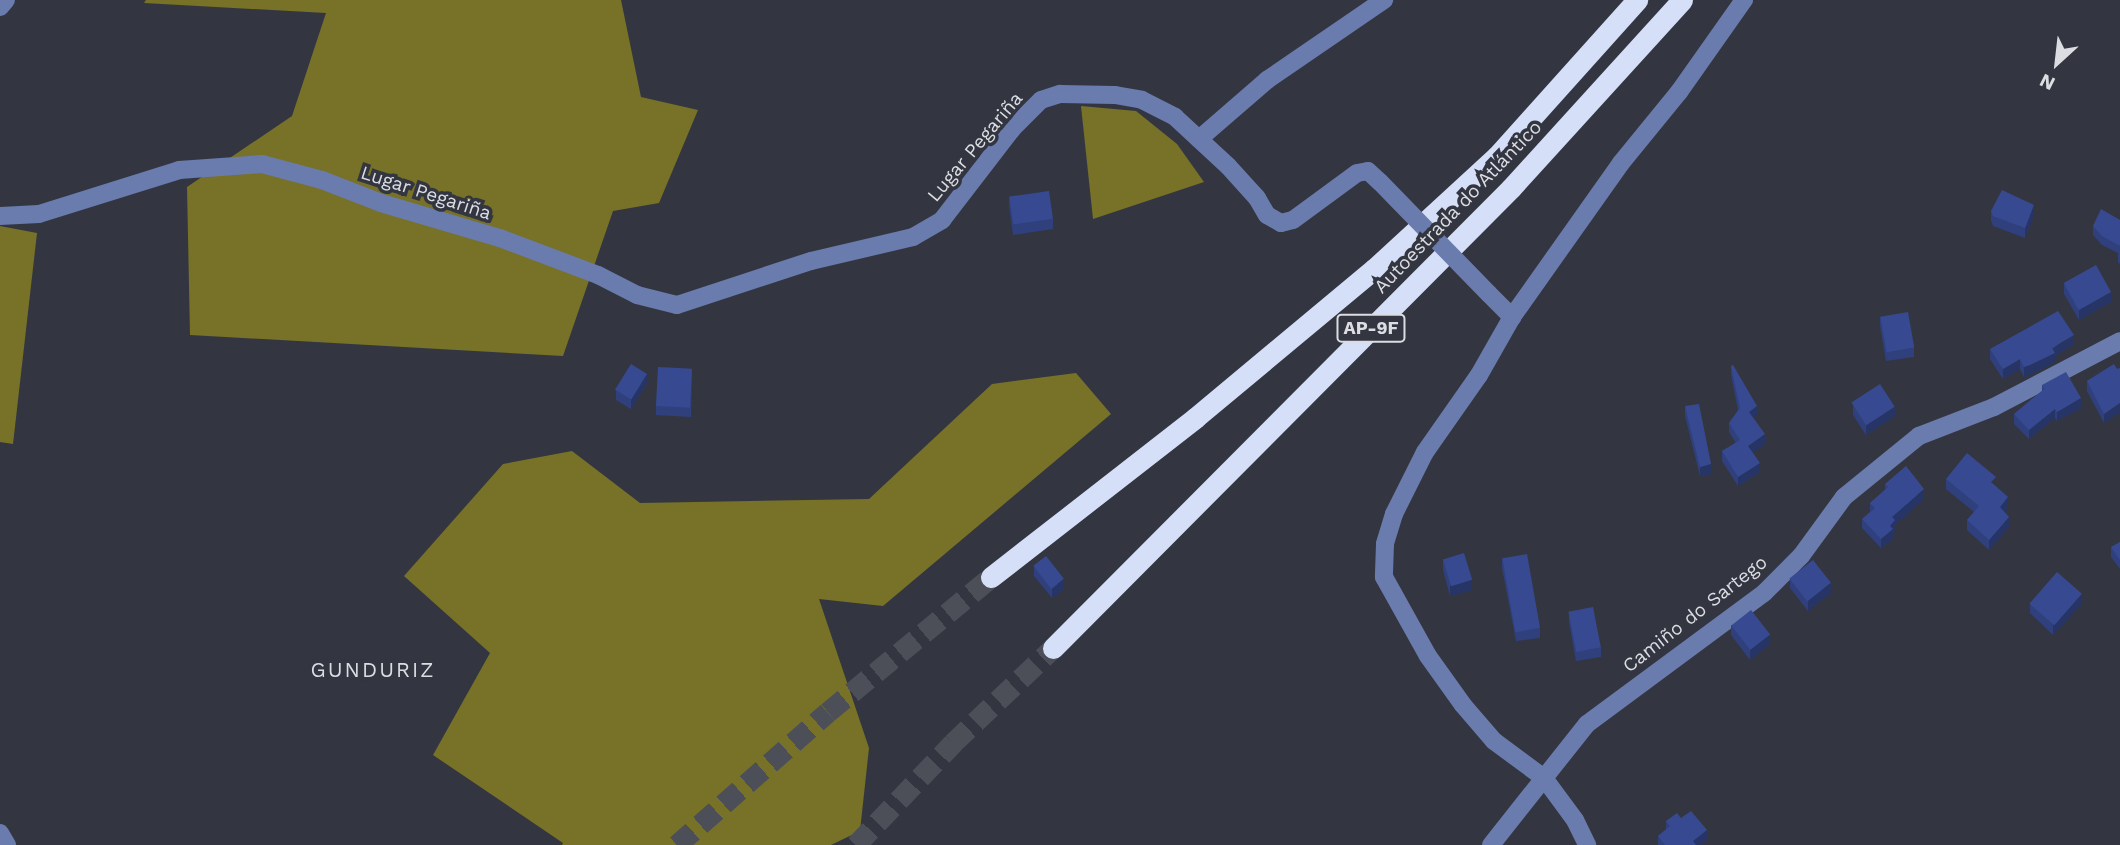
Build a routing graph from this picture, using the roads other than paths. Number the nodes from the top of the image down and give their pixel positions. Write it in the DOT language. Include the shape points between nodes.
graph roads {
  1 [pos="6,0"];
  2 [pos="1384,0"];
  3 [pos="1637,0"];
  4 [pos="1682,0"];
  5 [pos="1744,0"];
  6 [pos="0,8"];
  7 [pos="1199,139"];
  8 [pos="0,216"];
  9 [pos="1512,317"];
  10 [pos="2120,341"];
  11 [pos="991,577"];
  12 [pos="1053,648"];
  13 [pos="1544,778"];
  14 [pos="0,833"];
  15 [pos="7,845"];
  16 [pos="1491,845"];
  17 [pos="1587,845"];
  1 -- 6 [label="street"];
  2 -- 7 [label="street" via="1267,80"];
  3 -- 11 [label="highway, Autoestrada do Atlántico / AP-9F" via="1497,156 1374,269 1195,418"];
  4 -- 12 [label="highway, Autoestrada do Atlántico / AP-9F" via="1511,188"];
  5 -- 9 [label="street"];
  7 -- 8 [label="street, Lugar Pegariña" via="1175,117 1142,100 1060,94 1041,100 1012,129 942,220 913,237 811,261 677,305 636,295 598,275 500,238 262,164 179,170 38,214"];
  7 -- 9 [label="street, Lugar Pegariña, bridge" via="1257,198 1267,215 1281,223 1357,173 1368,171"];
  9 -- 13 [label="street" via="1426,452 1394,514 1385,544 1384,577 1428,656 1463,705 1494,741"];
  10 -- 13 [label="street, Camiño do Sartego" via="1994,407 1919,436 1844,496 1801,556 1764,593 1587,724"];
  13 -- 16 [label="street, Camiño do Sartego"];
  13 -- 17 [label="street"];
  14 -- 15 [label="street"];
}
